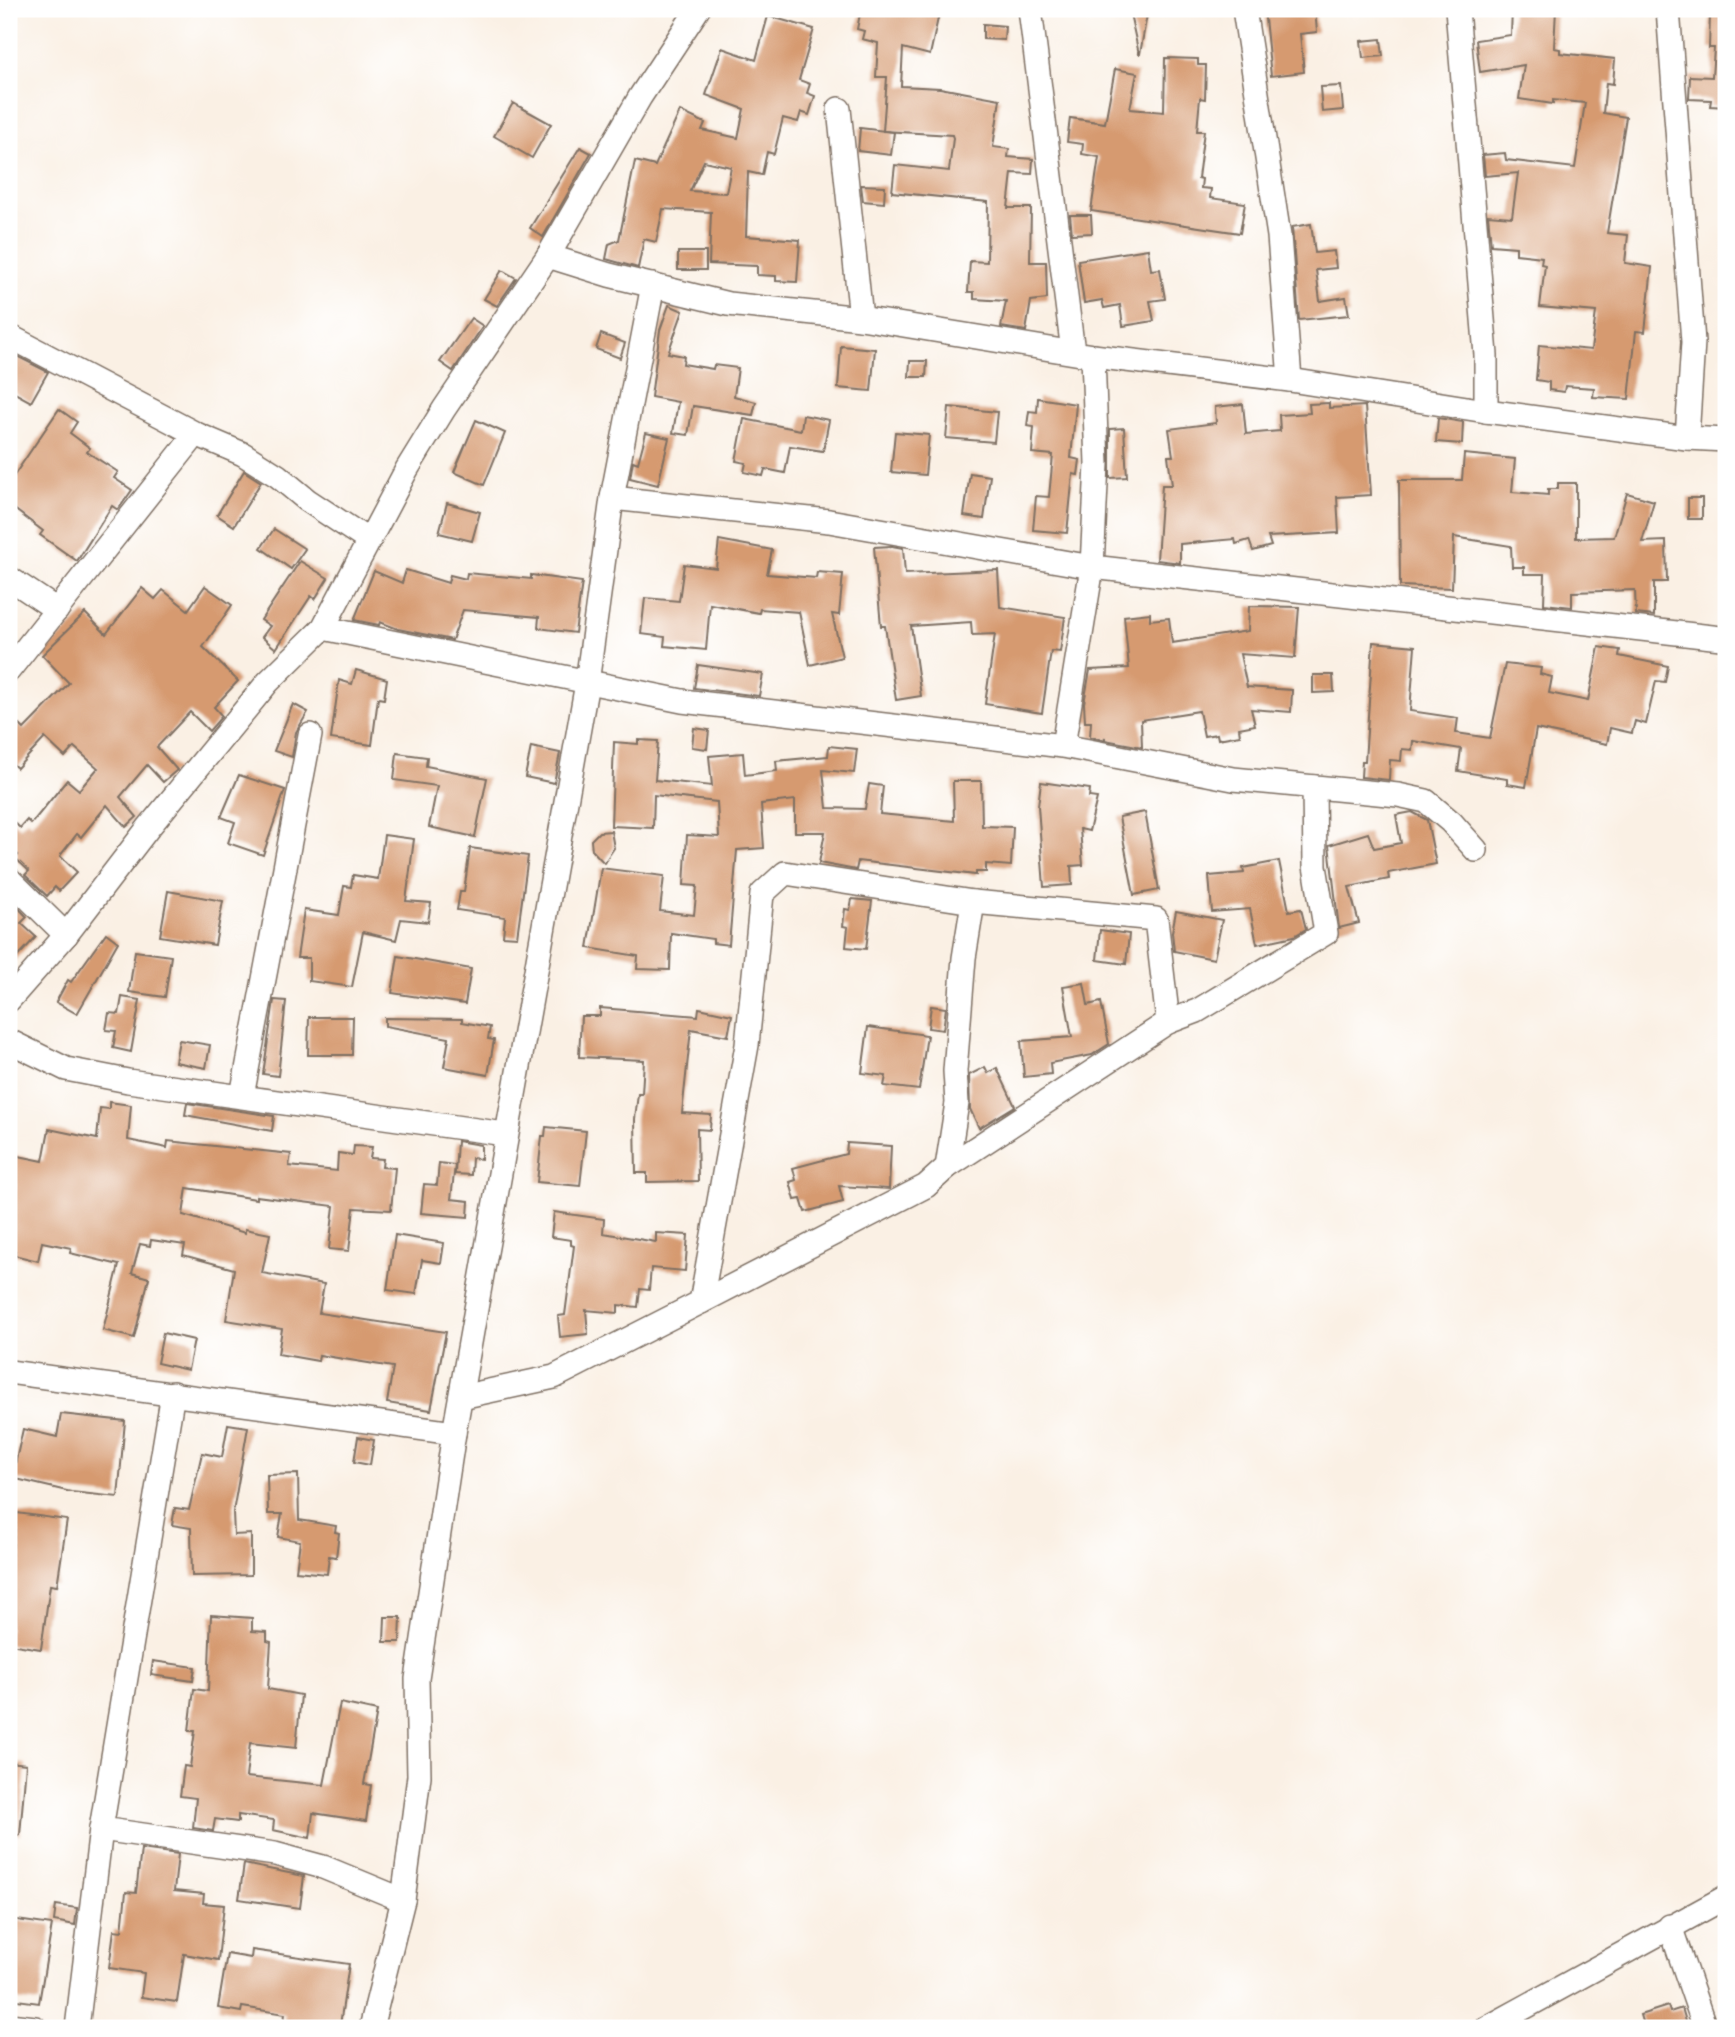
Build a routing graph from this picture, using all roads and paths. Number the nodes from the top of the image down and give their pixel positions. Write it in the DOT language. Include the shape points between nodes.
graph roads {
  1 [pos="698,9"];
  2 [pos="1030,9"];
  3 [pos="1244,9"];
  4 [pos="1457,9"];
  5 [pos="1668,9"];
  6 [pos="839,109"];
  7 [pos="548,256"];
  8 [pos="653,285"];
  9 [pos="861,318"];
  10 [pos="9,336"];
  11 [pos="1083,354"];
  12 [pos="1290,380"];
  13 [pos="1486,411"];
  14 [pos="196,434"];
  15 [pos="1687,438"];
  16 [pos="1726,440"];
  17 [pos="612,498"];
  18 [pos="369,541"];
  19 [pos="1092,567"];
  20 [pos="9,578"];
  21 [pos="57,610"];
  22 [pos="323,628"];
  23 [pos="1721,638"];
  24 [pos="11,664"];
  25 [pos="587,683"];
  26 [pos="310,735"];
  27 [pos="1063,746"];
  28 [pos="1314,787"];
  29 [pos="1476,850"];
  30 [pos="9,879"];
  31 [pos="973,902"];
  32 [pos="66,935"];
  33 [pos="9,1000"];
  34 [pos="1168,1022"];
  35 [pos="9,1041"];
  36 [pos="242,1096"];
  37 [pos="505,1134"];
  38 [pos="947,1167"];
  39 [pos="701,1302"];
  40 [pos="9,1372"];
  41 [pos="173,1393"];
  42 [pos="461,1397"];
  43 [pos="454,1433"];
  44 [pos="101,1829"];
  45 [pos="1726,1897"];
  46 [pos="403,1900"];
  47 [pos="1670,1926"];
  48 [pos="9,2025"];
  49 [pos="35,2028"];
  50 [pos="77,2028"];
  51 [pos="371,2028"];
  52 [pos="1487,2028"];
  53 [pos="1705,2028"];
  1 -- 7 [label="street" via="640,97"];
  2 -- 11 [label="street"];
  3 -- 12 [label="street" via="1279,236"];
  4 -- 13 [label="street" via="1486,355"];
  5 -- 15 [label="street" via="1692,330"];
  6 -- 9 [label="street"];
  7 -- 8 [label="street"];
  7 -- 18 [label="street" via="444,409"];
  8 -- 9 [label="street" via="727,304"];
  8 -- 17 [label="street"];
  9 -- 11 [label="street"];
  10 -- 14 [label="street"];
  11 -- 12 [label="street"];
  11 -- 19 [label="street" via="1097,464"];
  12 -- 13 [label="street"];
  13 -- 15 [label="street"];
  14 -- 18 [label="street" via="243,454"];
  14 -- 21 [label="street"];
  15 -- 16 [label="street"];
  17 -- 19 [label="street" via="829,521"];
  17 -- 25 [label="street"];
  18 -- 22 [label="street"];
  19 -- 23 [label="street"];
  19 -- 27 [label="street"];
  20 -- 21 [label="street"];
  21 -- 24 [label="street"];
  22 -- 25 [label="street"];
  22 -- 32 [label="street" via="268,682"];
  25 -- 27 [label="street" via="682,701"];
  25 -- 37 [label="street"];
  26 -- 36 [label="street"];
  27 -- 28 [label="street" via="1233,779"];
  28 -- 29 [label="street" via="1426,801"];
  28 -- 34 [label="street" via="1315,866 1326,933 1197,1011"];
  30 -- 32 [label="street"];
  31 -- 34 [label="street" via="1156,919"];
  31 -- 38 [label="street" via="964,957 955,1071 957,1103"];
  31 -- 39 [label="street" via="785,873 762,894 747,1045"];
  32 -- 33 [label="street"];
  34 -- 38 [label="street"];
  35 -- 36 [label="street" via="66,1069"];
  36 -- 37 [label="street"];
  37 -- 42 [label="street"];
  38 -- 39 [label="street" via="926,1186"];
  39 -- 42 [label="street" via="554,1377"];
  40 -- 41 [label="street"];
  41 -- 43 [label="street"];
  41 -- 44 [label="street"];
  42 -- 43 [label="street"];
  43 -- 46 [label="street" via="416,1679 419,1776"];
  44 -- 46 [label="street" via="275,1854 323,1867"];
  44 -- 50 [label="street"];
  45 -- 47 [label="street"];
  46 -- 51 [label="street"];
  47 -- 52 [label="street"];
  47 -- 53 [label="street"];
  48 -- 49 [label="street"];
}
